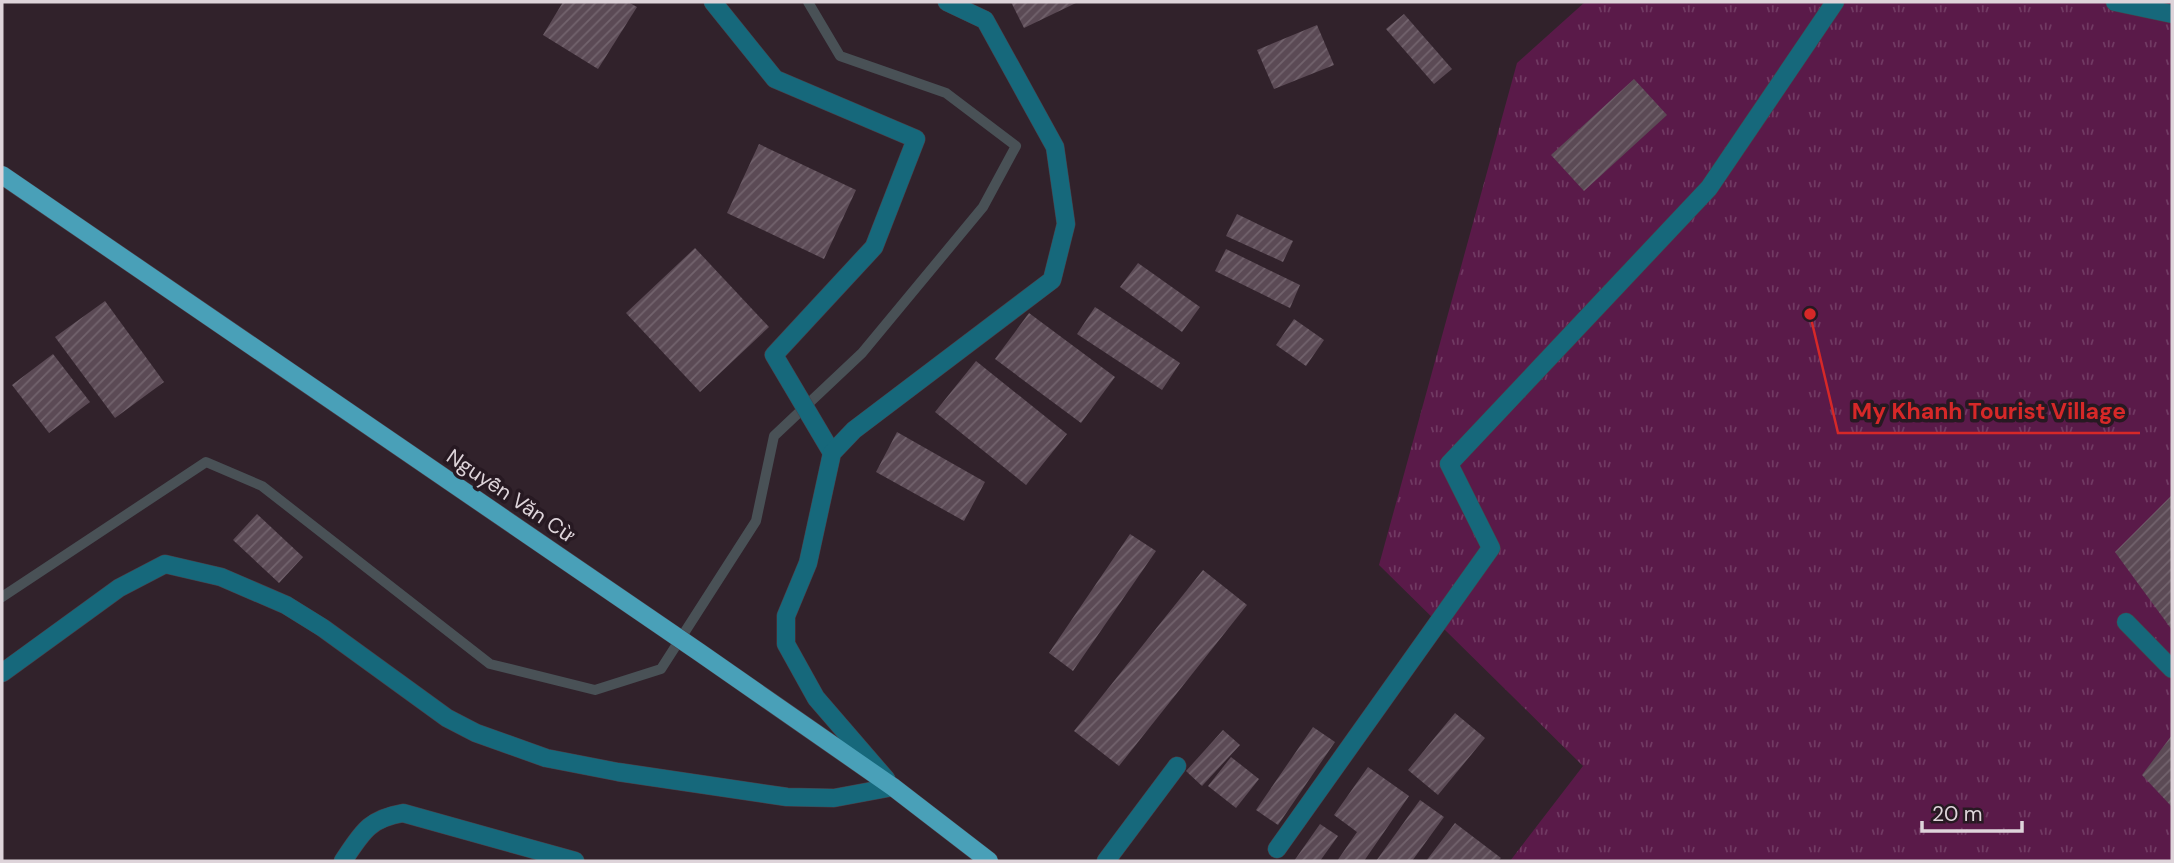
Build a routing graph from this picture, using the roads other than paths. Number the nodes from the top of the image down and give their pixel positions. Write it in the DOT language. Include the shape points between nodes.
graph roads {
  1 [pos="713,2"];
  2 [pos="947,2"];
  3 [pos="1835,2"];
  4 [pos="2115,2"];
  5 [pos="2172,14"];
  6 [pos="2,175"];
  7 [pos="832,453"];
  8 [pos="2126,622"];
  9 [pos="2172,669"];
  10 [pos="2,673"];
  11 [pos="1177,766"];
  12 [pos="893,787"];
  13 [pos="1277,849"];
  14 [pos="343,861"];
  15 [pos="575,861"];
  16 [pos="989,861"];
  17 [pos="1106,861"];
  1 -- 7 [label="street" via="775,79 916,139 874,247 774,355"];
  2 -- 7 [label="street" via="985,20 1055,147 1066,224 1052,280 853,430"];
  3 -- 13 [label="street" via="1709,188 1449,464 1491,548"];
  4 -- 5 [label="street"];
  6 -- 12 [label="main road, Nguyễn Văn Cừ"];
  7 -- 12 [label="street" via="808,562 786,616 786,644 816,698"];
  8 -- 9 [label="street"];
  10 -- 12 [label="street" via="119,587 165,564 221,577 286,605 447,718 546,758 787,797 834,797"];
  11 -- 17 [label="street"];
  12 -- 16 [label="main road, Nguyễn Văn Cừ"];
  14 -- 15 [label="street" via="366,827 403,813"];
}
